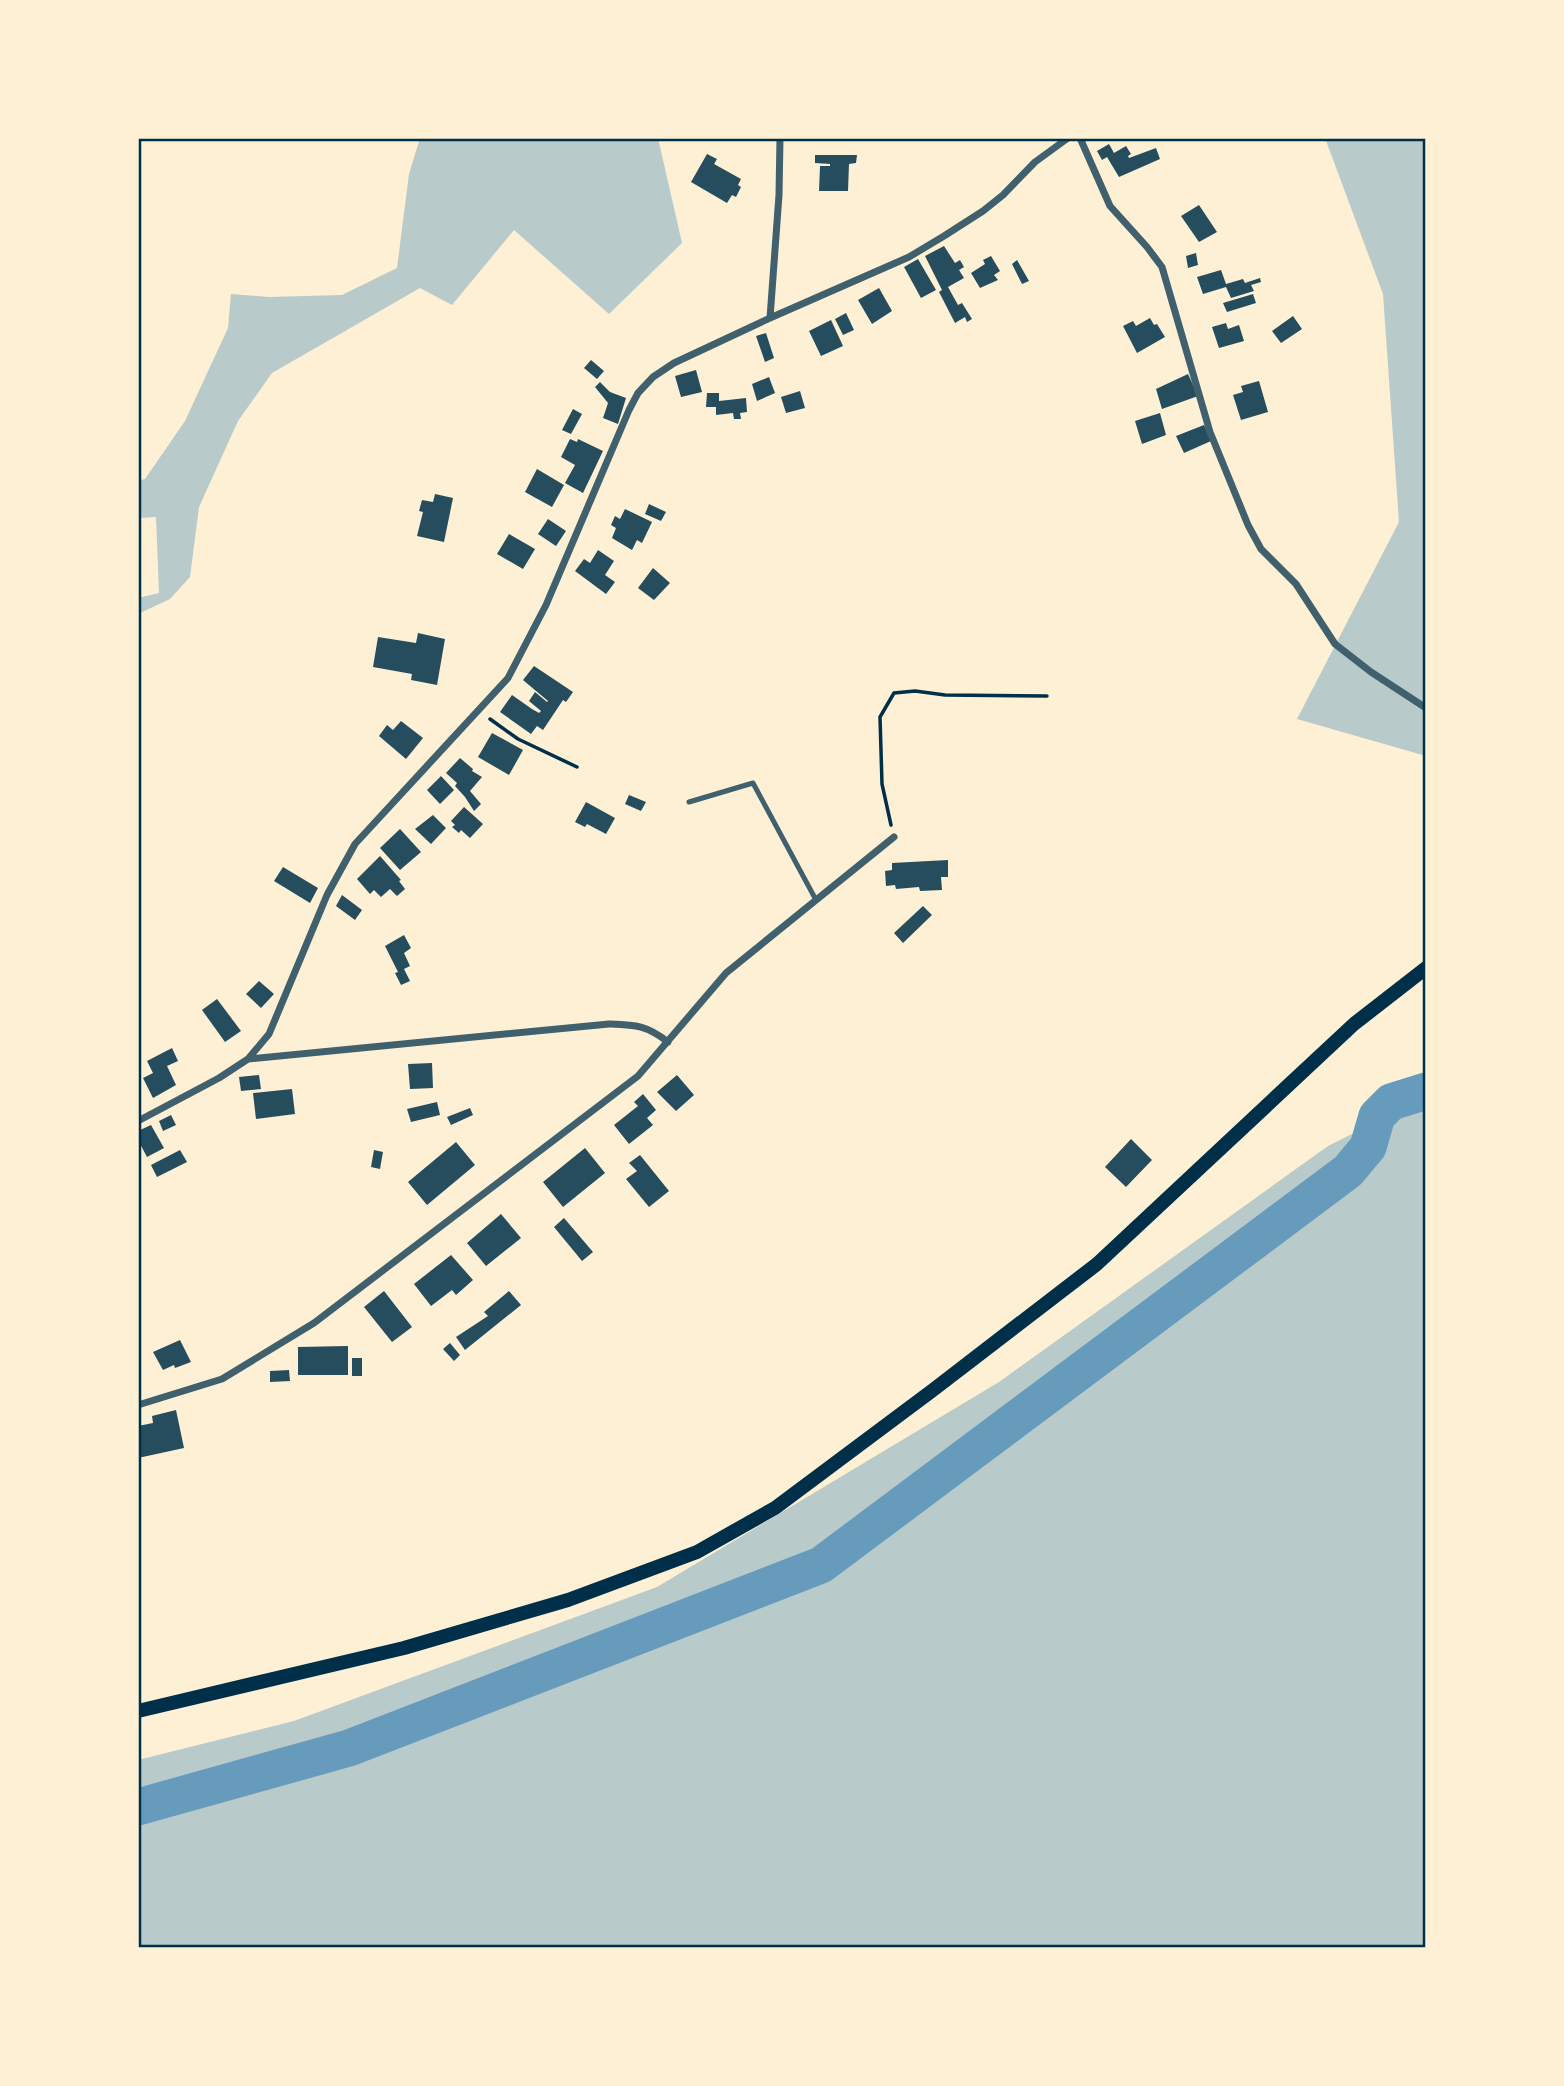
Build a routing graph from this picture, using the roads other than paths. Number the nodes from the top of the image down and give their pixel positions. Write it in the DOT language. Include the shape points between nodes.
graph roads {
  1 [pos="780,138"];
  2 [pos="1068,138"];
  3 [pos="1080,138"];
  4 [pos="770,318"];
  5 [pos="1426,708"];
  6 [pos="689,802"];
  7 [pos="894,837"];
  8 [pos="816,900"];
  9 [pos="1426,968"];
  10 [pos="668,1042"];
  11 [pos="248,1059"];
  12 [pos="138,1121"];
  13 [pos="138,1405"];
  14 [pos="138,1711"];
  1 -- 4 [label="street"];
  2 -- 4 [label="street" via="983,211 944,236 909,257"];
  3 -- 5 [label="street" via="1110,206 1162,267 1210,432 1261,549 1296,584 1335,644"];
  4 -- 11 [label="street" via="674,363 638,393 546,605 508,677 355,844 327,895 269,1034"];
  6 -- 8 [label="lane" via="753,783"];
  7 -- 8 [label="street"];
  8 -- 10 [label="street" via="726,973"];
  9 -- 14 [label="main road" via="1354,1024 1097,1264 775,1508 697,1552 568,1601 404,1648"];
  10 -- 11 [label="street" via="639,1025 609,1024"];
  10 -- 13 [label="street" via="638,1076 314,1324 222,1379"];
  11 -- 12 [label="street"];
}
